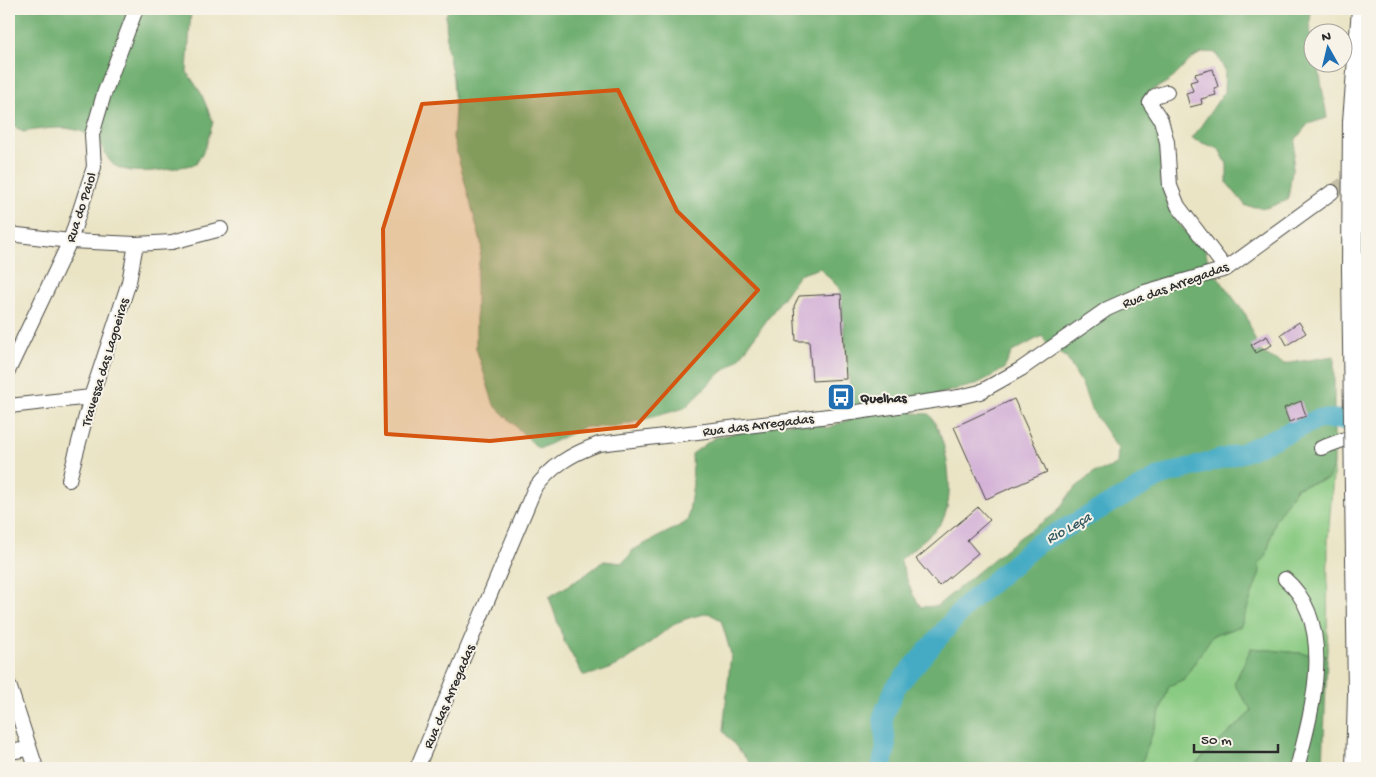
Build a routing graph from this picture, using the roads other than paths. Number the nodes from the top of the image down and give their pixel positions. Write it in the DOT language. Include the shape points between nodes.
graph roads {
  1 [pos="136,9"];
  2 [pos="1362,9"];
  3 [pos="1167,92"];
  4 [pos="1332,192"];
  5 [pos="221,229"];
  6 [pos="9,234"];
  7 [pos="70,242"];
  8 [pos="136,244"];
  9 [pos="1226,269"];
  10 [pos="9,369"];
  11 [pos="91,397"];
  12 [pos="9,406"];
  13 [pos="1367,431"];
  14 [pos="1322,448"];
  15 [pos="69,480"];
  16 [pos="1285,579"];
  17 [pos="9,685"];
  18 [pos="28,749"];
  19 [pos="9,752"];
  20 [pos="36,768"];
  21 [pos="417,768"];
  22 [pos="1297,768"];
  23 [pos="1356,768"];
  1 -- 7 [label="street, Rua do Paiol" via="92,135 94,168"];
  2 -- 23 [label="highway, bridge" via="1352,121 1358,684"];
  3 -- 9 [label="street" via="1155,96 1150,103 1161,120 1167,142 1170,186 1178,206"];
  4 -- 9 [label="street, Rua das Arregadas"];
  5 -- 8 [label="street" via="172,242"];
  6 -- 7 [label="street"];
  7 -- 8 [label="street"];
  7 -- 10 [label="street, Rua do Paiol"];
  8 -- 11 [label="street, Travessa das Lagoeiras" via="129,282"];
  9 -- 21 [label="street, Rua das Arregadas" via="1145,292 1107,309 1021,369 980,392 846,414 599,444 565,459 547,472 534,490"];
  11 -- 12 [label="street"];
  11 -- 15 [label="street, Travessa das Lagoeiras"];
  13 -- 14 [label="street"];
  16 -- 22 [label="street" via="1298,590 1308,608 1317,660"];
  17 -- 18 [label="street"];
  18 -- 19 [label="street"];
  18 -- 20 [label="street"];
}
